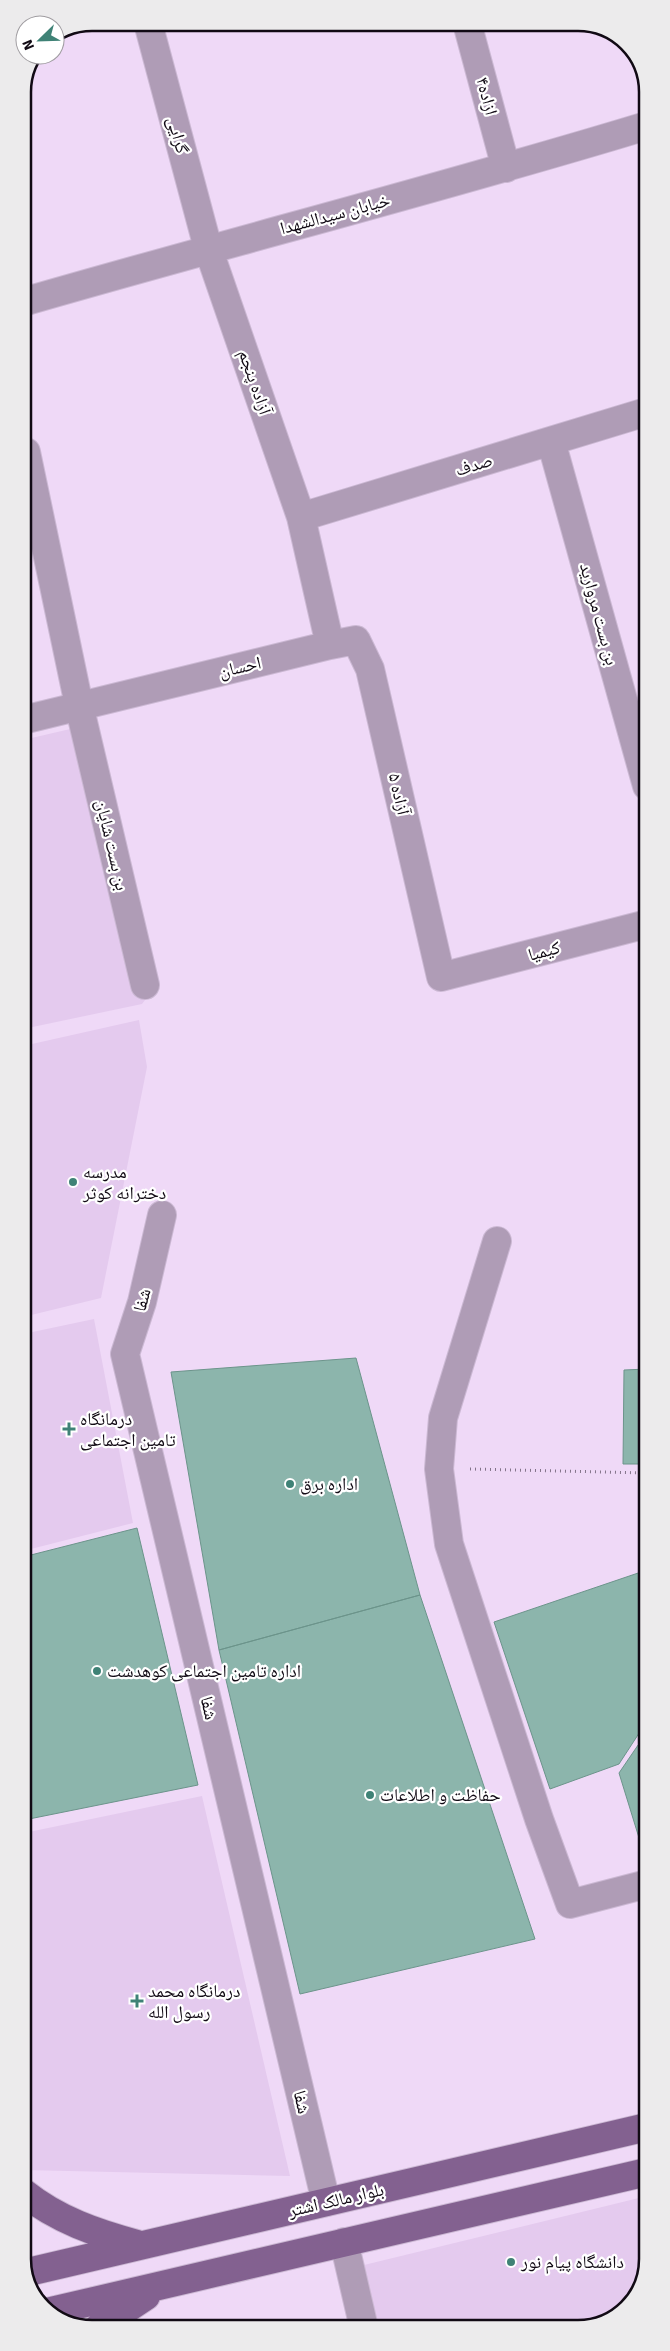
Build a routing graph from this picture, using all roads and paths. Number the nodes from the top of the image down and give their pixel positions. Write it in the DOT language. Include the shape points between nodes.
graph roads {
  1 [pos="150,31"];
  2 [pos="469,31"];
  3 [pos="639,128"];
  4 [pos="506,168"];
  5 [pos="208,248"];
  6 [pos="31,300"];
  7 [pos="639,414"];
  8 [pos="551,441"];
  9 [pos="31,476"];
  10 [pos="301,517"];
  11 [pos="330,645"];
  12 [pos="79,705"];
  13 [pos="31,718"];
  14 [pos="639,761"];
  15 [pos="639,926"];
  16 [pos="441,977"];
  17 [pos="145,986"];
  18 [pos="162,1215"];
  19 [pos="497,1241"];
  20 [pos="439,1469"];
  21 [pos="639,1472"];
  22 [pos="639,1886"];
  23 [pos="639,2130"];
  24 [pos="639,2174"];
  25 [pos="31,2199"];
  26 [pos="326,2202"];
  27 [pos="219,2227"];
  28 [pos="344,2242"];
  29 [pos="141,2245"];
  30 [pos="228,2269"];
  31 [pos="32,2271"];
  32 [pos="162,2286"];
  33 [pos="58,2310"];
  34 [pos="110,2320"];
  35 [pos="362,2320"];
  1 -- 5 [label="street, گرایی"];
  2 -- 4 [label="street, ازاده۴"];
  3 -- 4 [label="street, خیابان سیدالشهدا"];
  4 -- 5 [label="street, خیابان سیدالشهدا"];
  5 -- 6 [label="street, خیابان سیدالشهدا"];
  5 -- 10 [label="street, آزاده پنجم"];
  7 -- 8 [label="street, صدف"];
  8 -- 10 [label="street, صدف"];
  8 -- 14 [label="street, بن بست مروارید"];
  9 -- 12 [label="street, بن بست شایان"];
  10 -- 11 [label="street"];
  11 -- 12 [label="street, احسان"];
  11 -- 16 [label="street, آزاده ۵" via="356,640 370,669"];
  12 -- 13 [label="street, احسان"];
  12 -- 17 [label="street, بن بست شایان"];
  15 -- 16 [label="street, کیمیا"];
  18 -- 26 [label="street, شفا" via="142,1302 125,1354"];
  19 -- 20 [label="street" via="443,1418"];
  20 -- 21 [label="path"];
  20 -- 22 [label="street" via="450,1544 539,1819 570,1904"];
  23 -- 26 [label="main road, بلوار مالک اشتر"];
  24 -- 28 [label="main road"];
  25 -- 29 [label="main road" via="66,2220 96,2233"];
  26 -- 27 [label="main road, بلوار مالک اشتر"];
  27 -- 29 [label="main road, بلوار مالک اشتر"];
  27 -- 30 [label="main road" via="206,2236 202,2253 208,2263"];
  28 -- 30 [label="main road"];
  28 -- 35 [label="street"];
  29 -- 31 [label="main road, بلوار مالک اشتر"];
  30 -- 32 [label="main road"];
  32 -- 33 [label="main road"];
  32 -- 34 [label="main road"];
}
